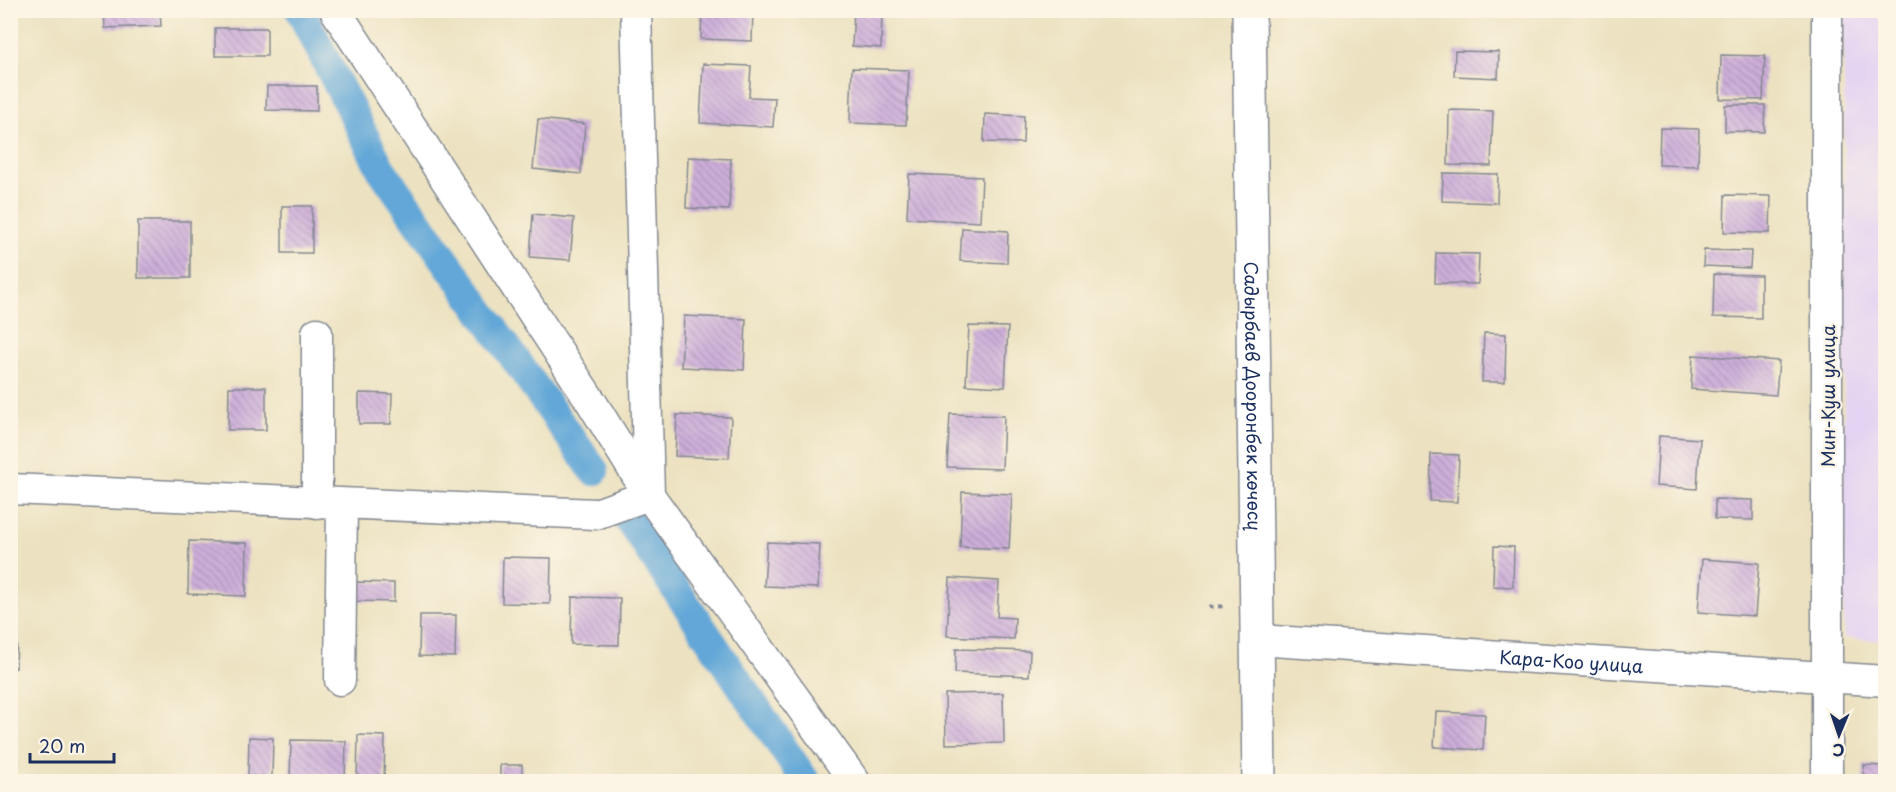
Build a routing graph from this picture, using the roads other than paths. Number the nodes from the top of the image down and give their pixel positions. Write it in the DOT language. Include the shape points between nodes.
graph roads {
  1 [pos="335,10"];
  2 [pos="636,10"];
  3 [pos="1249,10"];
  4 [pos="1827,10"];
  5 [pos="316,333"];
  6 [pos="10,489"];
  7 [pos="649,495"];
  8 [pos="329,503"];
  9 [pos="1257,640"];
  10 [pos="1827,677"];
  11 [pos="340,680"];
  12 [pos="1886,681"];
  13 [pos="855,782"];
  14 [pos="1259,782"];
  15 [pos="1827,782"];
  1 -- 7 [label="street"];
  2 -- 7 [label="street"];
  3 -- 9 [label="main road, Садырбаев Дооронбек көчөсү"];
  4 -- 10 [label="street, Мин-Куш улица"];
  5 -- 8 [label="street"];
  6 -- 8 [label="street"];
  7 -- 8 [label="street" via="596,514"];
  7 -- 13 [label="street"];
  8 -- 11 [label="street"];
  9 -- 10 [label="street, Кара-Коо улица"];
  9 -- 14 [label="main road, Садырбаев Дооронбек көчөсү"];
  10 -- 12 [label="street, Кара-Коо улица"];
  10 -- 15 [label="street, Мин-Куш улица"];
}
